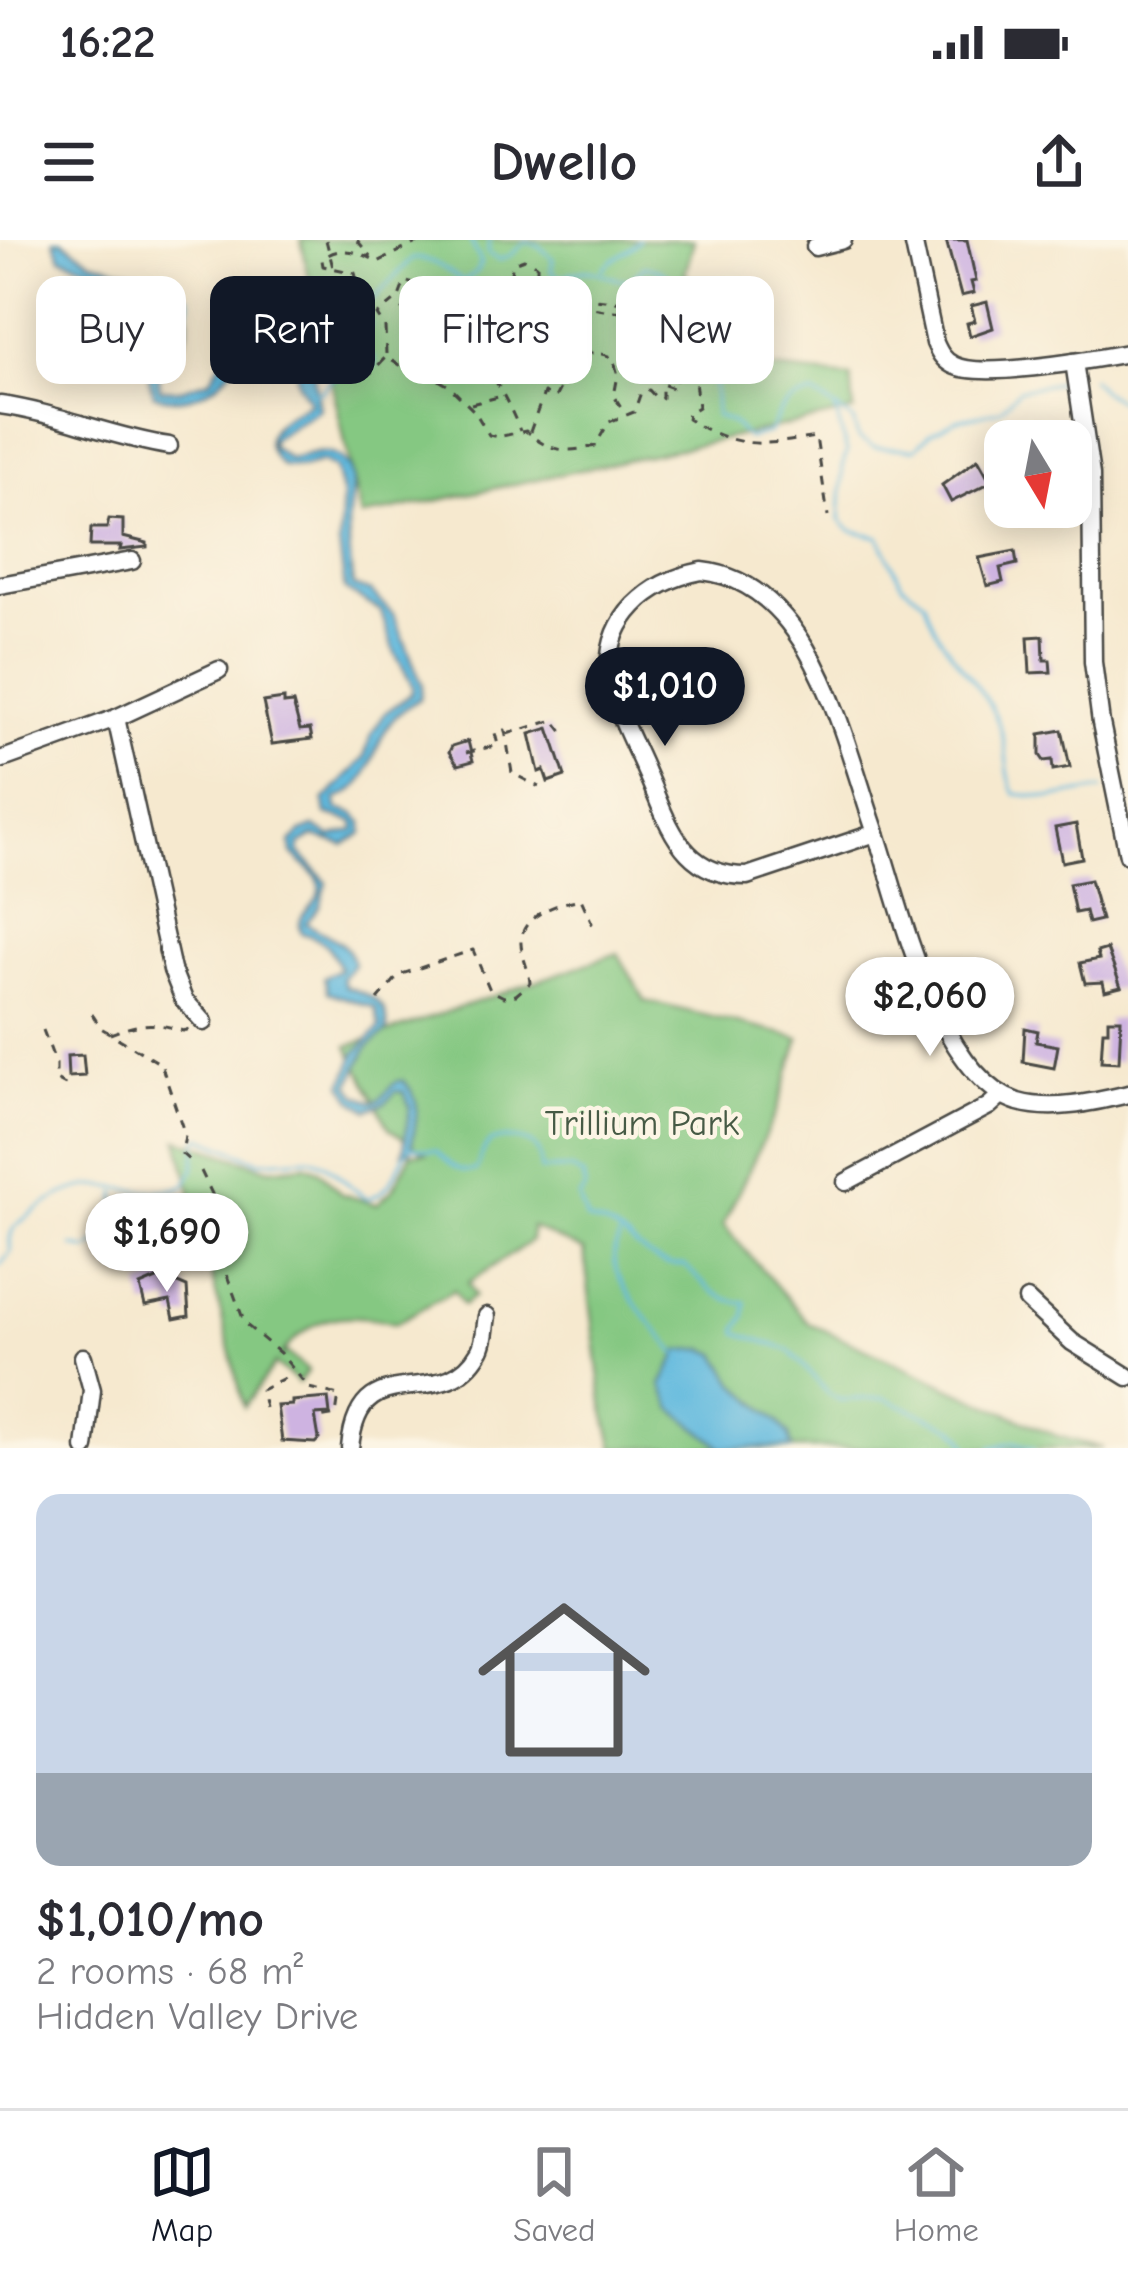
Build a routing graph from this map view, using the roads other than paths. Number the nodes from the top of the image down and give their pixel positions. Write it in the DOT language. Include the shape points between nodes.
graph roads {
  1 [pos="843,240"];
  2 [pos="913,240"];
  3 [pos="815,247"];
  4 [pos="1128,353"];
  5 [pos="1074,362"];
  6 [pos="0,405"];
  7 [pos="169,446"];
  8 [pos="128,565"];
  9 [pos="0,585"];
  10 [pos="219,670"];
  11 [pos="116,718"];
  12 [pos="0,760"];
  13 [pos="876,833"];
  14 [pos="1128,855"];
  15 [pos="205,1022"];
  16 [pos="1128,1094"];
  17 [pos="1001,1095"];
  18 [pos="846,1182"];
  19 [pos="1028,1300"];
  20 [pos="487,1316"];
  21 [pos="83,1357"];
  22 [pos="1128,1376"];
  23 [pos="85,1448"];
  24 [pos="350,1448"];
  1 -- 3 [label="street"];
  2 -- 5 [label="street" via="935,343 948,362 967,369"];
  4 -- 5 [label="street"];
  5 -- 14 [label="street" via="1091,475 1093,662"];
  6 -- 7 [label="street"];
  8 -- 9 [label="street"];
  10 -- 11 [label="street"];
  11 -- 12 [label="street"];
  11 -- 15 [label="street" via="172,970"];
  13 -- 13 [label="street" via="747,876 714,871 688,853 613,690 612,642 634,603 660,584 702,571 743,580 770,599 814,664"];
  13 -- 17 [label="street" via="943,1027 964,1063"];
  16 -- 17 [label="street" via="1040,1106"];
  17 -- 18 [label="street"];
  19 -- 22 [label="street" via="1072,1342"];
  20 -- 24 [label="street" via="481,1350 463,1371 375,1394 358,1407"];
  21 -- 23 [label="street" via="92,1390"];
}
